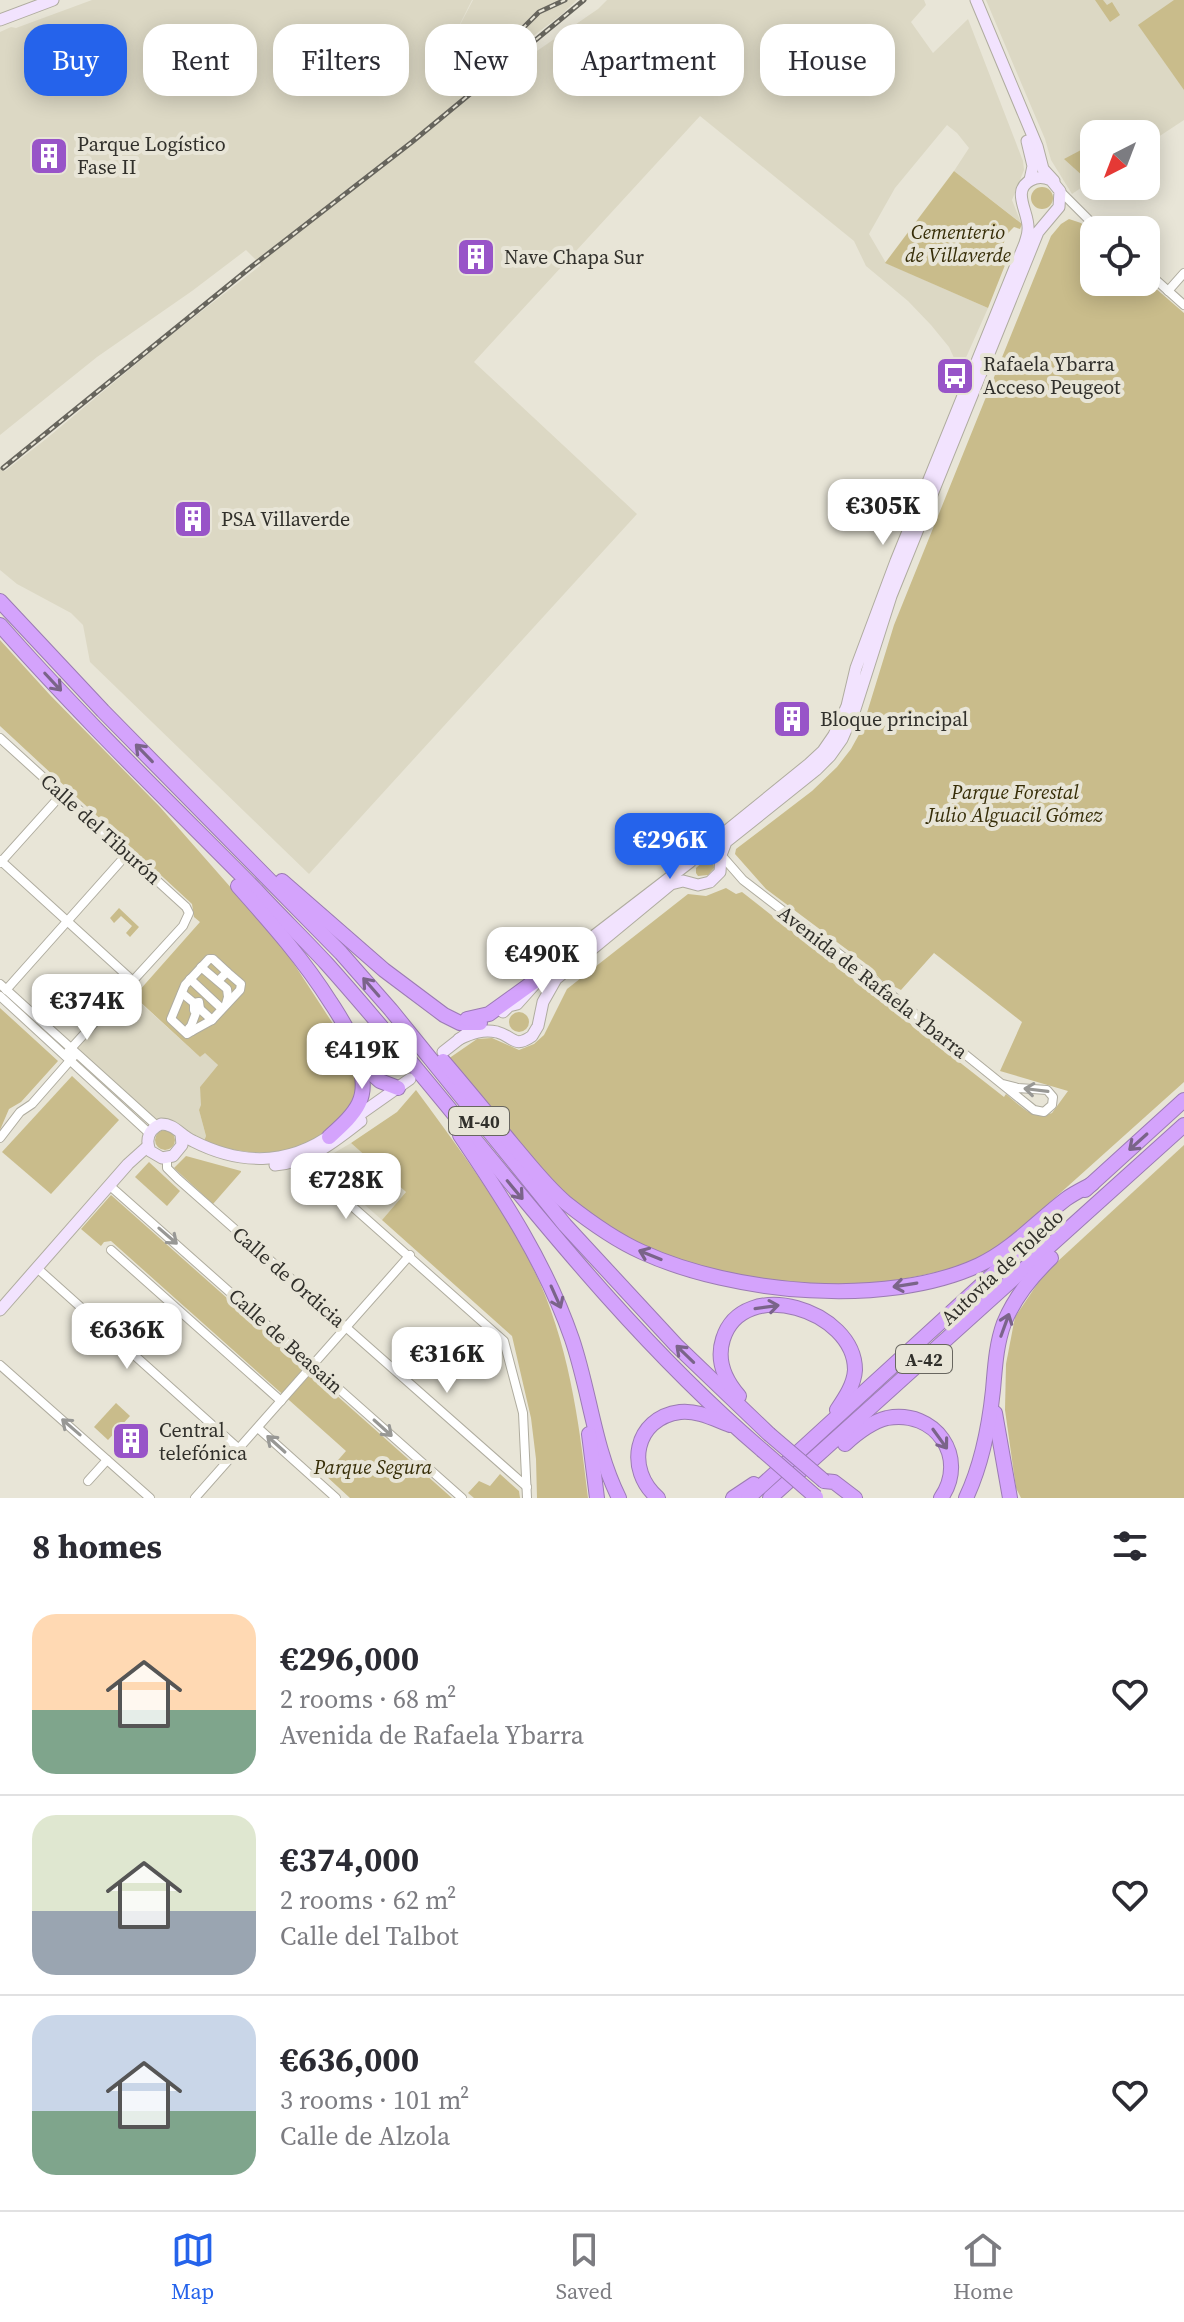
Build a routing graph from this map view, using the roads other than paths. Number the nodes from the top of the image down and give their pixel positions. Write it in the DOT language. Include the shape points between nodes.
graph roads {
  1 [pos="53,0"];
  2 [pos="969,0"];
  3 [pos="976,0"];
  4 [pos="0,20"];
  5 [pos="1030,180"];
  6 [pos="1058,188"];
  7 [pos="1024,208"];
  8 [pos="1053,213"];
  9 [pos="1083,216"];
  10 [pos="1184,273"];
  11 [pos="1160,284"];
  12 [pos="1168,291"];
  13 [pos="1184,305"];
  14 [pos="0,601"];
  15 [pos="0,625"];
  16 [pos="0,738"];
  17 [pos="62,794"];
  18 [pos="176,807"];
  19 [pos="220,830"];
  20 [pos="708,851"];
  21 [pos="128,853"];
  22 [pos="721,860"];
  23 [pos="1,862"];
  24 [pos="690,862"];
  25 [pos="714,879"];
  26 [pos="743,880"];
  27 [pos="698,885"];
  28 [pos="67,921"];
  29 [pos="201,967"];
  30 [pos="543,975"];
  31 [pos="190,979"];
  32 [pos="133,981"];
  33 [pos="222,981"];
  34 [pos="320,987"];
  35 [pos="2,990"];
  36 [pos="182,993"];
  37 [pos="219,1001"];
  38 [pos="517,1004"];
  39 [pos="430,1005"];
  40 [pos="202,1010"];
  41 [pos="391,1010"];
  42 [pos="503,1012"];
  43 [pos="538,1021"];
  44 [pos="480,1023"];
  45 [pos="192,1031"];
  46 [pos="503,1033"];
  47 [pos="459,1039"];
  48 [pos="443,1052"];
  49 [pos="70,1054"];
  50 [pos="407,1077"];
  51 [pos="1003,1084"];
  52 [pos="1184,1100"];
  53 [pos="1184,1125"];
  54 [pos="153,1129"];
  55 [pos="181,1134"];
  56 [pos="1184,1136"];
  57 [pos="329,1137"];
  58 [pos="0,1138"];
  59 [pos="148,1146"];
  60 [pos="181,1149"];
  61 [pos="167,1158"];
  62 [pos="301,1161"];
  63 [pos="1092,1184"];
  64 [pos="109,1185"];
  65 [pos="111,1250"];
  66 [pos="410,1255"];
  67 [pos="37,1268"];
  68 [pos="0,1310"];
  69 [pos="346,1327"];
  70 [pos="0,1365"];
  71 [pos="313,1365"];
  72 [pos="580,1370"];
  73 [pos="993,1389"];
  74 [pos="281,1401"];
  75 [pos="742,1408"];
  76 [pos="826,1426"];
  77 [pos="258,1428"];
  78 [pos="737,1429"];
  79 [pos="811,1440"];
  80 [pos="239,1449"];
  81 [pos="107,1460"];
  82 [pos="88,1481"];
  83 [pos="824,1481"];
  84 [pos="527,1487"];
  85 [pos="816,1497"];
  86 [pos="150,1498"];
  87 [pos="195,1498"];
  88 [pos="336,1498"];
  89 [pos="462,1498"];
  90 [pos="527,1498"];
  91 [pos="597,1498"];
  92 [pos="619,1498"];
  93 [pos="658,1498"];
  94 [pos="733,1498"];
  95 [pos="748,1498"];
  96 [pos="770,1498"];
  97 [pos="785,1498"];
  98 [pos="844,1498"];
  99 [pos="855,1498"];
  100 [pos="941,1498"];
  101 [pos="966,1498"];
  102 [pos="1010,1498"];
  1 -- 4 [label="main road"];
  2 -- 5 [label="main road" via="1030,148"];
  3 -- 6 [label="main road" via="1043,169"];
  5 -- 6 [label="main road" via="1044,177"];
  5 -- 7 [label="main road" via="1021,193"];
  6 -- 8 [label="main road" via="1061,202"];
  6 -- 9 [label="street"];
  7 -- 8 [label="main road" via="1036,216"];
  7 -- 20 [label="main road" via="1029,228 1025,243 896,561 834,735 809,764"];
  8 -- 9 [label="street"];
  8 -- 22 [label="main road" via="1038,232 891,596 842,739 816,770 726,842"];
  10 -- 12 [label="street"];
  11 -- 12 [label="street"];
  12 -- 13 [label="street"];
  19 -- 14 [label="highway, M-40, one-way"];
  15 -- 18 [label="highway, M-40, one-way"];
  16 -- 17 [label="street, Calle del Tiburón"];
  17 -- 21 [label="street, Calle del Tiburón"];
  17 -- 23 [label="street"];
  18 -- 34 [label="highway"];
  18 -- 50 [label="highway, M-40" via="325,962"];
  19 -- 39 [label="highway"];
  41 -- 19 [label="highway, M-40, one-way"];
  20 -- 22 [label="main road"];
  20 -- 24 [label="main road" via="697,853"];
  21 -- 28 [label="street"];
  21 -- 32 [label="street, Calle del Tiburón" via="189,913"];
  22 -- 25 [label="main road"];
  22 -- 26 [label="street, Avenida de Rafaela Ybarra"];
  23 -- 28 [label="street"];
  24 -- 27 [label="main road" via="687,877"];
  24 -- 30 [label="main road"];
  25 -- 26 [label="street" via="730,875"];
  25 -- 27 [label="main road"];
  26 -- 51 [label="street, Avenida de Rafaela Ybarra"];
  27 -- 43 [label="main road" via="671,884 567,968 548,990"];
  28 -- 32 [label="street"];
  28 -- 35 [label="street"];
  29 -- 31 [label="street"];
  29 -- 33 [label="street"];
  29 -- 33 [label="street" via="211,958"];
  30 -- 38 [label="main road"];
  30 -- 39 [label="highway" via="483,1017 464,1019"];
  31 -- 36 [label="street"];
  31 -- 37 [label="street"];
  32 -- 49 [label="street"];
  33 -- 37 [label="street"];
  33 -- 37 [label="street" via="228,991"];
  33 -- 37 [label="street" via="225,998"];
  33 -- 37 [label="street" via="238,981 242,987"];
  34 -- 50 [label="highway" via="371,1073 380,1081"];
  34 -- 57 [label="highway" via="363,1084 358,1108"];
  35 -- 49 [label="street"];
  36 -- 40 [label="street"];
  36 -- 45 [label="street" via="171,1019 187,1034"];
  37 -- 40 [label="street"];
  37 -- 40 [label="street"];
  38 -- 42 [label="main road"];
  38 -- 43 [label="main road" via="532,1009"];
  39 -- 44 [label="highway" via="455,1021"];
  40 -- 45 [label="street"];
  40 -- 45 [label="street"];
  63 -- 41 [label="highway, one-way" via="1002,1252 934,1280 860,1290 732,1280 644,1253 612,1237 564,1201 420,1035"];
  75 -- 41 [label="highway, M-40, one-way" via="565,1225"];
  42 -- 44 [label="main road"];
  42 -- 46 [label="main road"];
  43 -- 46 [label="main road" via="528,1040 512,1041"];
  44 -- 47 [label="main road"];
  46 -- 47 [label="main road" via="481,1031"];
  47 -- 48 [label="main road"];
  49 -- 54 [label="street"];
  49 -- 58 [label="street"];
  50 -- 57 [label="main road"];
  50 -- 62 [label="main road" via="377,1108"];
  50 -- 72 [label="highway, one-way" via="508,1206 562,1311"];
  50 -- 78 [label="highway, M-40, one-way" via="612,1303"];
  51 -- 51 [label="street, Avenida de Rafaela Ybarra, one-way" via="1034,1110 1044,1112 1052,1105 1047,1090"];
  52 -- 63 [label="highway, Autovía de Toledo / A-42, one-way"];
  53 -- 96 [label="highway, Autovía de Toledo / A-42"];
  54 -- 55 [label="main road" via="171,1125"];
  54 -- 59 [label="main road"];
  55 -- 57 [label="main road" via="228,1154 259,1159 300,1153"];
  55 -- 60 [label="main road"];
  73 -- 56 [label="highway, one-way" via="1004,1323 1038,1270"];
  59 -- 61 [label="main road"];
  59 -- 64 [label="main road"];
  60 -- 61 [label="main road"];
  60 -- 62 [label="main road" via="245,1164"];
  61 -- 69 [label="street, Calle de Ordicia" via="169,1171"];
  62 -- 66 [label="street"];
  63 -- 76 [label="highway, Autovía de Toledo / A-42"];
  64 -- 67 [label="main road"];
  64 -- 71 [label="street, Calle de Beasain, one-way"];
  65 -- 74 [label="street"];
  66 -- 69 [label="street"];
  66 -- 84 [label="street" via="504,1341 523,1413"];
  67 -- 68 [label="main road"];
  67 -- 80 [label="street"];
  69 -- 71 [label="street"];
  69 -- 84 [label="street, Calle de Ordicia"];
  81 -- 70 [label="street, one-way"];
  71 -- 74 [label="street"];
  71 -- 89 [label="street, Calle de Beasain, one-way"];
  72 -- 91 [label="highway"];
  72 -- 92 [label="highway"];
  73 -- 101 [label="highway" via="980,1464"];
  73 -- 102 [label="highway"];
  74 -- 77 [label="street"];
  75 -- 76 [label="highway, one-way" via="722,1366 725,1332 744,1312 784,1305 829,1324 852,1353 855,1372 849,1393"];
  75 -- 83 [label="highway, M-40, bridge"];
  76 -- 79 [label="highway, Autovía de Toledo / A-42"];
  77 -- 80 [label="street"];
  88 -- 77 [label="street, one-way"];
  78 -- 85 [label="highway, M-40, bridge"];
  78 -- 93 [label="highway" via="692,1412 658,1419 642,1440 637,1463 646,1486"];
  79 -- 94 [label="highway"];
  79 -- 95 [label="highway, Autovía de Toledo / A-42"];
  80 -- 87 [label="street"];
  81 -- 82 [label="street"];
  81 -- 86 [label="street"];
  83 -- 98 [label="highway, M-40"];
  83 -- 99 [label="highway"];
  84 -- 90 [label="street"];
  97 -- 100 [label="highway, one-way" via="852,1437 874,1423 899,1417 925,1423 948,1448 951,1475"];
}
